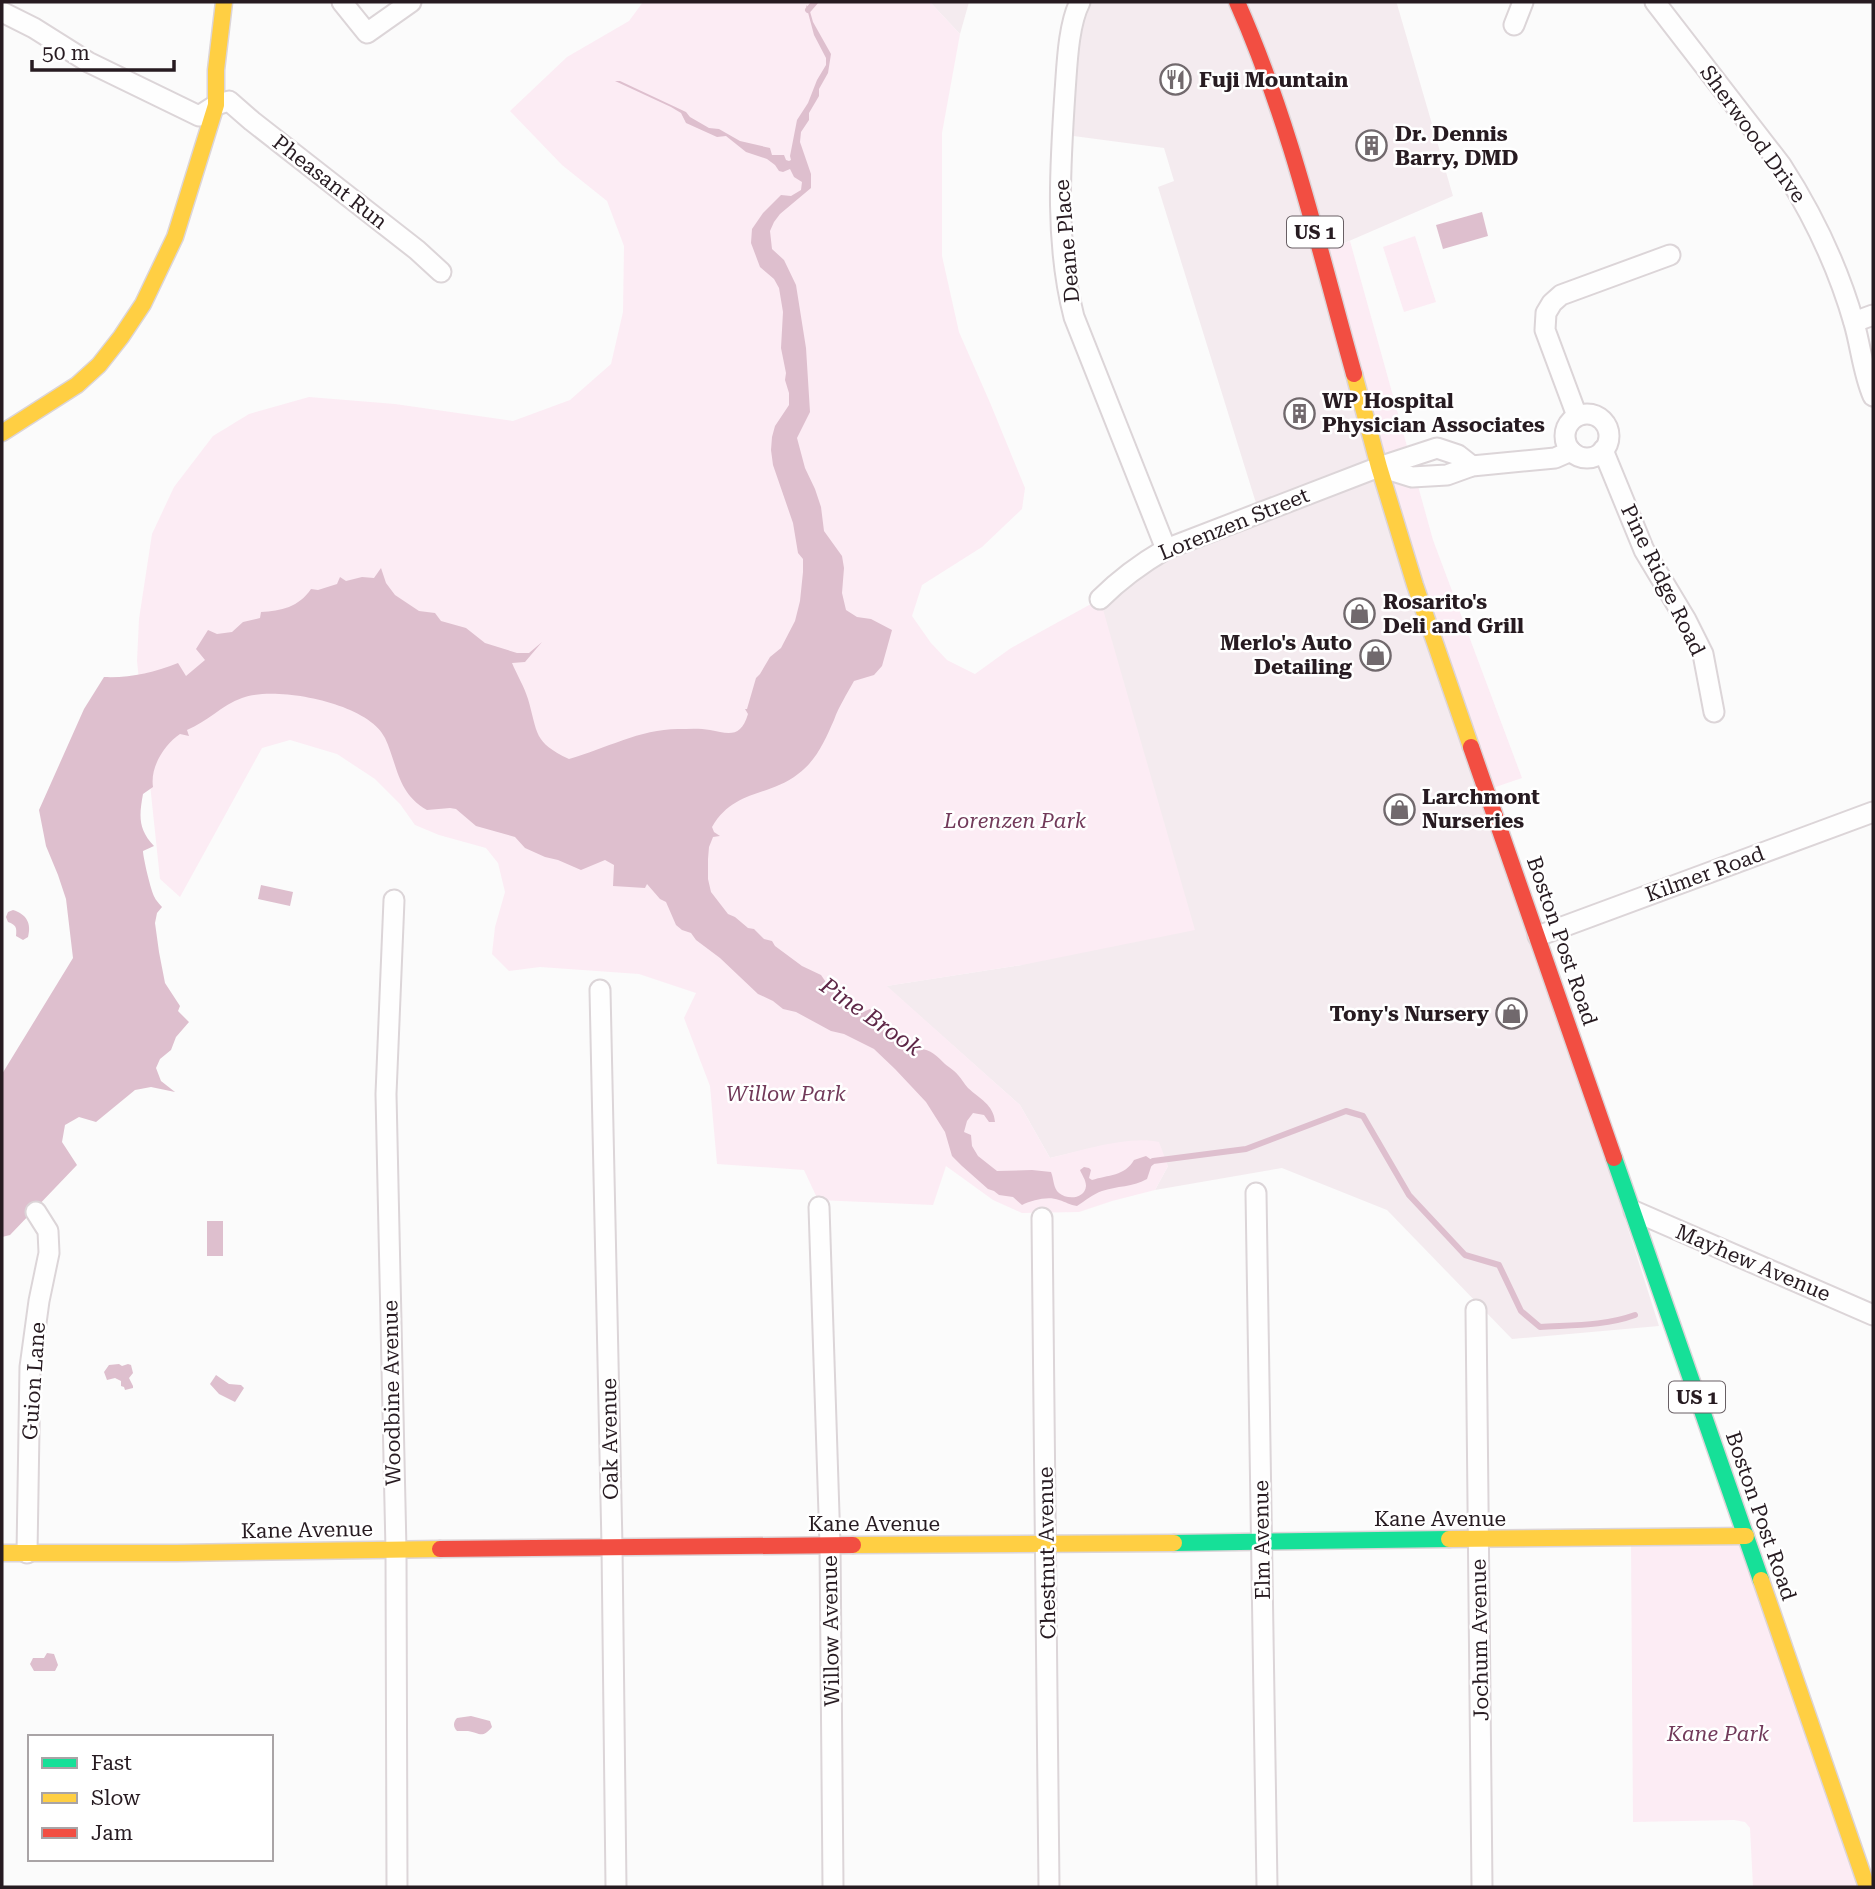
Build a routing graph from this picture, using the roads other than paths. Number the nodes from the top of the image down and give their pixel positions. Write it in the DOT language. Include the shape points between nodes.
graph roads {
  1 [pos="224,2"];
  2 [pos="342,2"];
  3 [pos="411,2"];
  4 [pos="1080,2"];
  5 [pos="1237,2"];
  6 [pos="1523,2"];
  7 [pos="1655,2"];
  8 [pos="2,12"];
  9 [pos="1514,25"];
  10 [pos="216,105"];
  11 [pos="1670,255"];
  12 [pos="441,272"];
  13 [pos="1873,315"];
  14 [pos="1854,322"];
  15 [pos="1873,396"];
  16 [pos="1577,416"];
  17 [pos="2,433"];
  18 [pos="1603,450"];
  19 [pos="1571,451"];
  20 [pos="1472,466"];
  21 [pos="1379,467"];
  22 [pos="1166,549"];
  23 [pos="1100,599"];
  24 [pos="1714,712"];
  25 [pos="1873,812"];
  26 [pos="394,900"];
  27 [pos="1538,936"];
  28 [pos="600,990"];
  29 [pos="1256,1193"];
  30 [pos="819,1207"];
  31 [pos="1633,1211"];
  32 [pos="36,1212"];
  33 [pos="1042,1218"];
  34 [pos="1476,1310"];
  35 [pos="1873,1315"];
  36 [pos="1746,1536"];
  37 [pos="1479,1540"];
  38 [pos="1262,1541"];
  39 [pos="1047,1544"];
  40 [pos="830,1545"];
  41 [pos="612,1546"];
  42 [pos="396,1550"];
  43 [pos="2,1553"];
  44 [pos="27,1553"];
  45 [pos="397,1887"];
  46 [pos="616,1887"];
  47 [pos="834,1887"];
  48 [pos="1049,1887"];
  49 [pos="1267,1887"];
  50 [pos="1482,1887"];
  51 [pos="1867,1887"];
  1 -- 10 [label="street"];
  2 -- 3 [label="street" via="367,33"];
  4 -- 22 [label="street, Deane Place" via="1068,54 1060,177 1066,286 1074,317"];
  5 -- 21 [label="street, Boston Post Road / US 1" via="1294,155"];
  6 -- 9 [label="street"];
  7 -- 14 [label="street, Sherwood Drive" via="1798,192 1835,269"];
  8 -- 10 [label="street" via="88,62 199,116"];
  10 -- 12 [label="street, Pheasant Run" via="229,101"];
  10 -- 17 [label="street" via="175,237 143,304 99,365"];
  11 -- 16 [label="street" via="1561,295 1546,313 1545,330"];
  13 -- 14 [label="street"];
  14 -- 15 [label="street, Sherwood Drive"];
  16 -- 18 [label="street, Pine Ridge Road" via="1587,414 1605,423 1609,438"];
  16 -- 19 [label="street" via="1565,433"];
  18 -- 19 [label="street" via="1586,458"];
  18 -- 24 [label="street, Pine Ridge Road" via="1644,550 1703,654"];
  19 -- 20 [label="street" via="1555,458"];
  20 -- 21 [label="street" via="1447,475 1412,477"];
  20 -- 21 [label="street" via="1458,455 1437,449"];
  21 -- 22 [label="street, Lorenzen Street"];
  21 -- 27 [label="street, Boston Post Road / US 1" via="1415,585"];
  22 -- 23 [label="street, Lorenzen Street"];
  25 -- 27 [label="street, Kilmer Road"];
  26 -- 42 [label="street, Woodbine Avenue" via="386,1094"];
  27 -- 31 [label="street, Boston Post Road / US 1"];
  28 -- 41 [label="street, Oak Avenue"];
  29 -- 38 [label="street, Elm Avenue"];
  30 -- 40 [label="street, Willow Avenue"];
  31 -- 35 [label="street, Mayhew Avenue"];
  31 -- 36 [label="street, Boston Post Road / US 1"];
  32 -- 44 [label="street, Guion Lane" via="48,1231 49,1253 30,1367"];
  33 -- 39 [label="street, Chestnut Avenue"];
  34 -- 37 [label="street, Jochum Avenue"];
  36 -- 37 [label="street, Kane Avenue"];
  36 -- 51 [label="street, Boston Post Road / US 1"];
  37 -- 38 [label="street, Kane Avenue"];
  37 -- 50 [label="street, Jochum Avenue"];
  38 -- 39 [label="street, Kane Avenue"];
  38 -- 49 [label="street, Elm Avenue"];
  39 -- 40 [label="street, Kane Avenue"];
  39 -- 48 [label="street, Chestnut Avenue"];
  40 -- 41 [label="street, Kane Avenue"];
  40 -- 47 [label="street, Willow Avenue"];
  41 -- 42 [label="street, Kane Avenue"];
  41 -- 46 [label="street, Oak Avenue"];
  42 -- 44 [label="street, Kane Avenue"];
  42 -- 45 [label="street, Woodbine Avenue"];
  43 -- 44 [label="street, Kane Avenue"];
}
